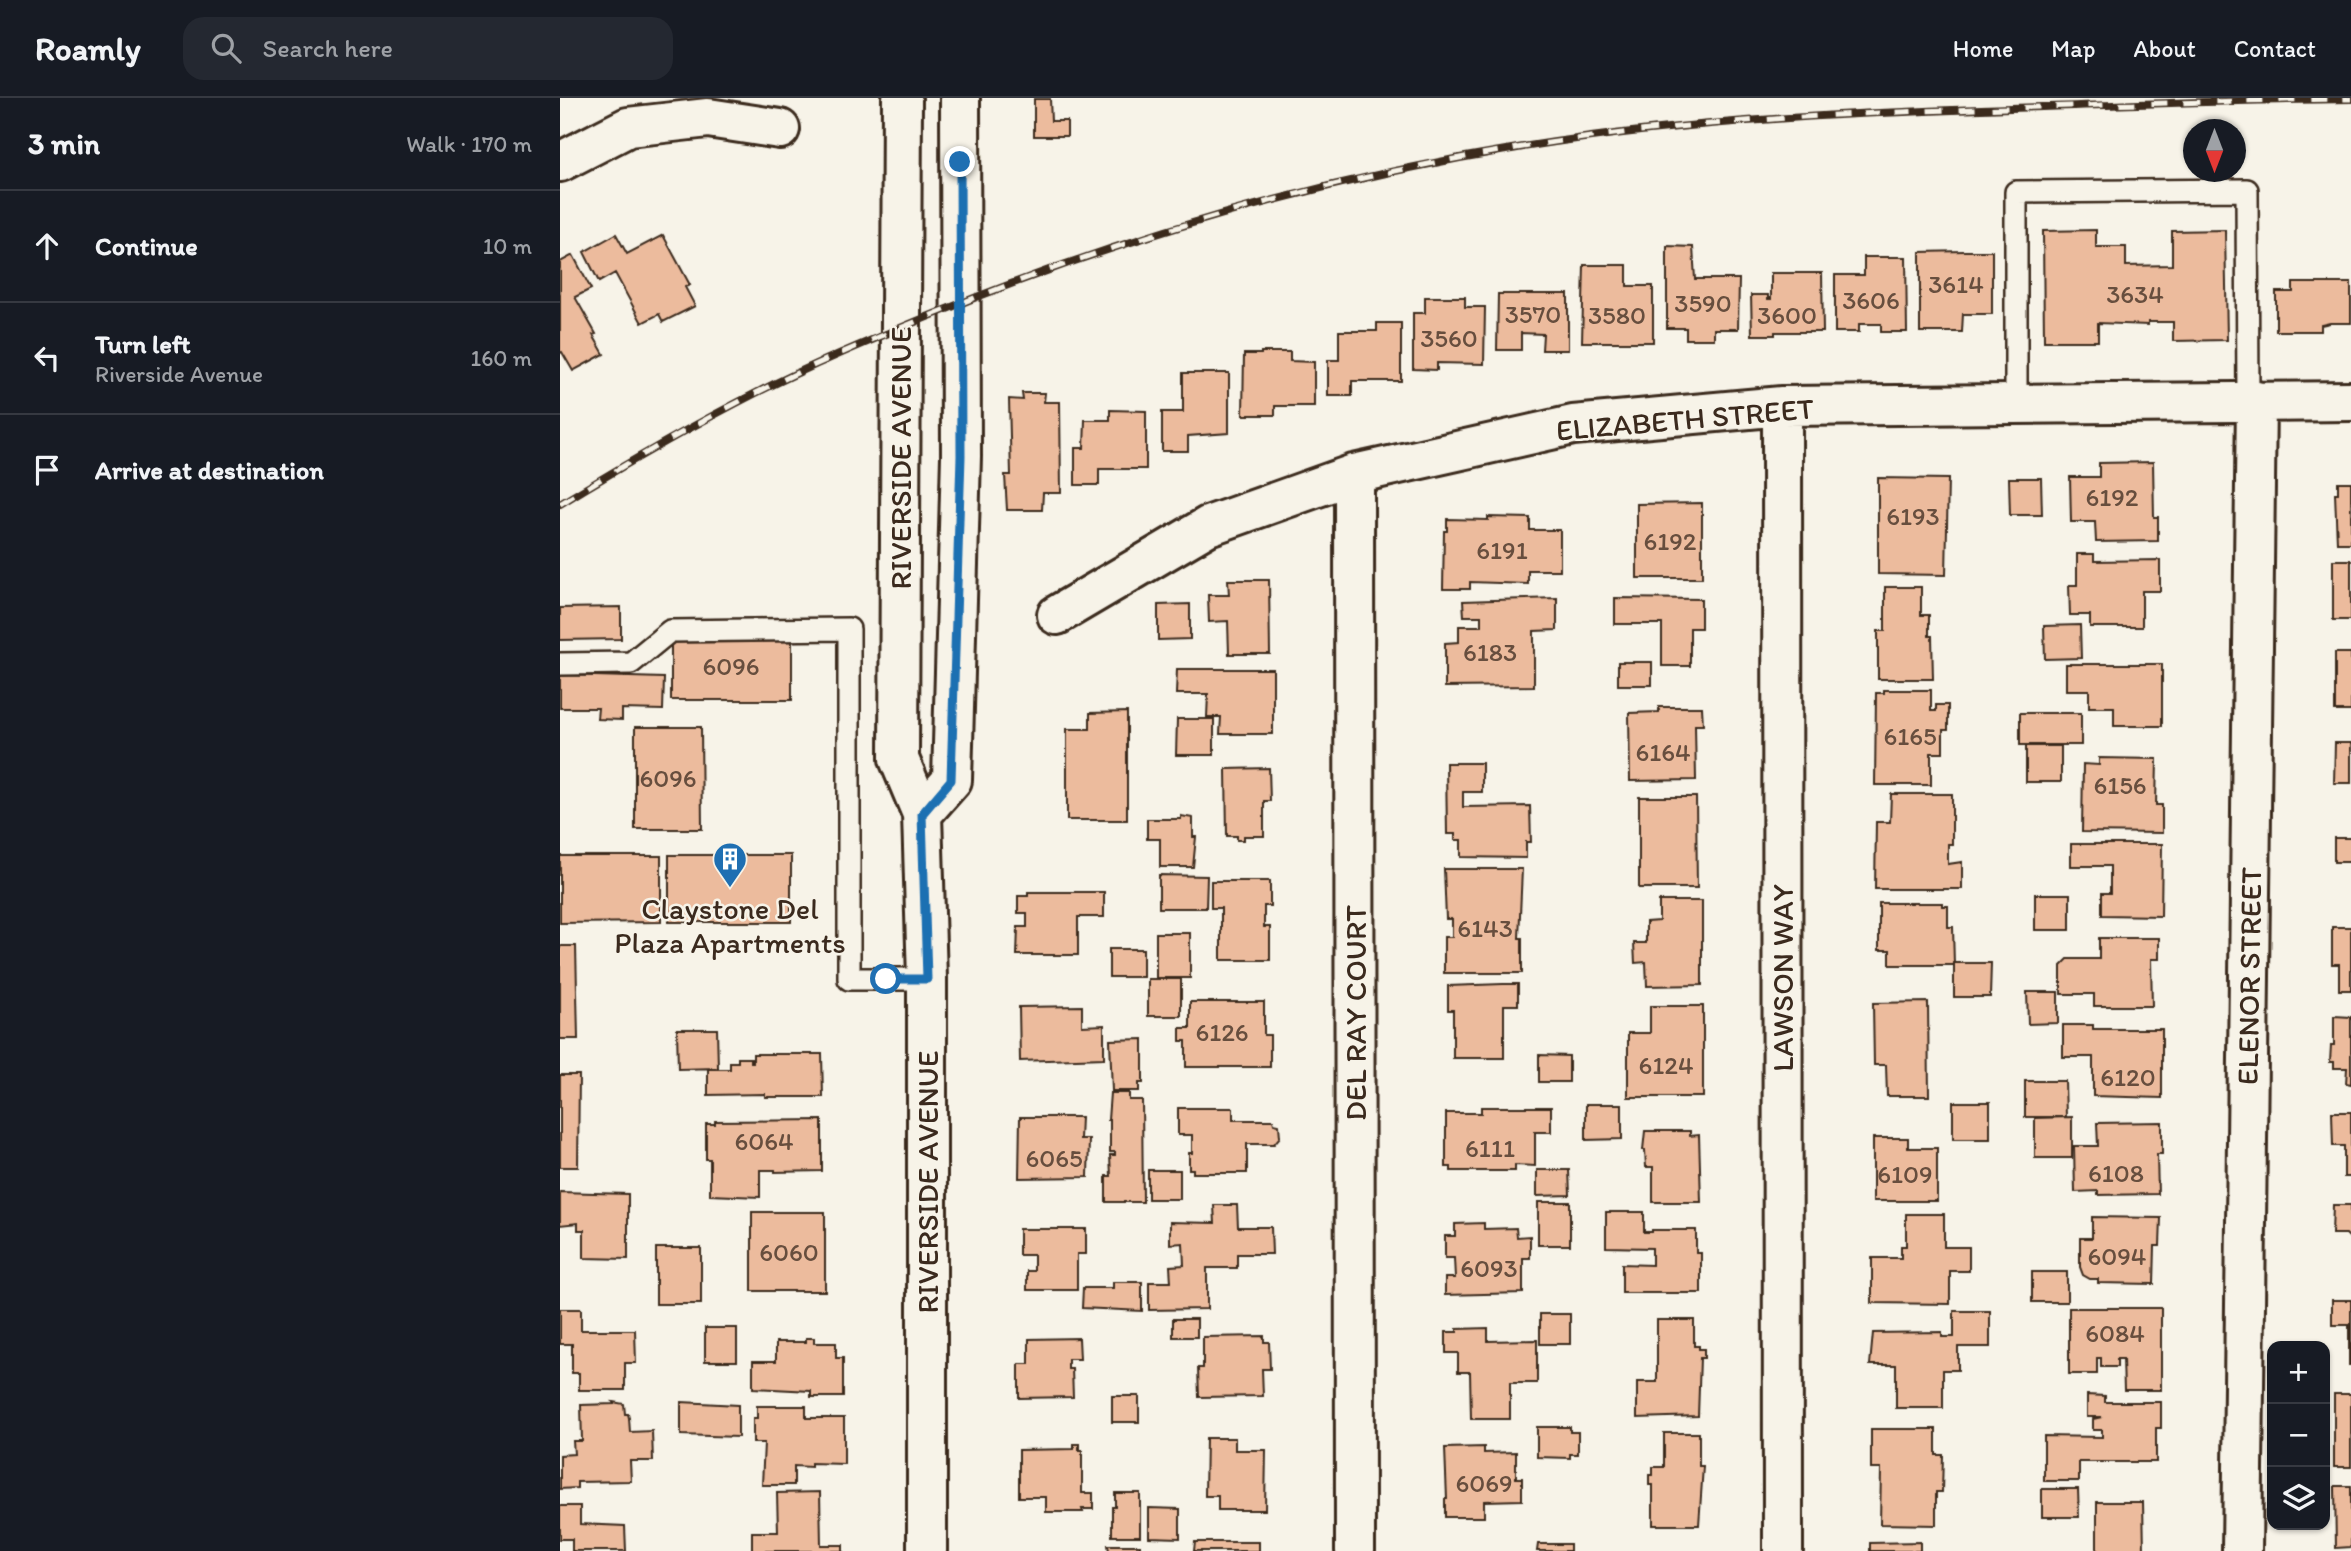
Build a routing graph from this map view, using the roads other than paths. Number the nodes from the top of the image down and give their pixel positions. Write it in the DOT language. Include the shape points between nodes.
graph roads {
  1 [pos="902,98"];
  2 [pos="960,98"];
  3 [pos="779,129"];
  4 [pos="560,162"];
  5 [pos="2252,401"];
  6 [pos="2351,401"];
  7 [pos="2016,404"];
  8 [pos="1782,406"];
  9 [pos="1354,474"];
  10 [pos="1056,615"];
  11 [pos="560,664"];
  12 [pos="922,814"];
  13 [pos="927,979"];
  14 [pos="927,1551"];
  15 [pos="1355,1551"];
  16 [pos="1783,1551"];
  17 [pos="2242,1551"];
  1 -- 12 [label="street, RIVERSIDE AVENUE" via="899,759"];
  2 -- 12 [label="street, RIVERSIDE AVENUE" via="961,456 951,780"];
  3 -- 4 [label="street" via="708,118 628,127"];
  5 -- 6 [label="street, ELIZABETH STREET"];
  5 -- 7 [label="street, ELIZABETH STREET"];
  5 -- 7 [label="lane" via="2247,190 2016,192"];
  5 -- 17 [label="street, ELENOR STREET"];
  7 -- 8 [label="street, ELIZABETH STREET"];
  8 -- 9 [label="street, ELIZABETH STREET" via="1573,425"];
  8 -- 16 [label="street, LAWSON WAY"];
  9 -- 10 [label="street, ELIZABETH STREET" via="1208,526"];
  9 -- 15 [label="street, DEL RAY COURT"];
  11 -- 13 [label="lane" via="631,663 670,631 849,629 849,979"];
  12 -- 13 [label="street, RIVERSIDE AVENUE"];
  13 -- 14 [label="street, RIVERSIDE AVENUE"];
}
